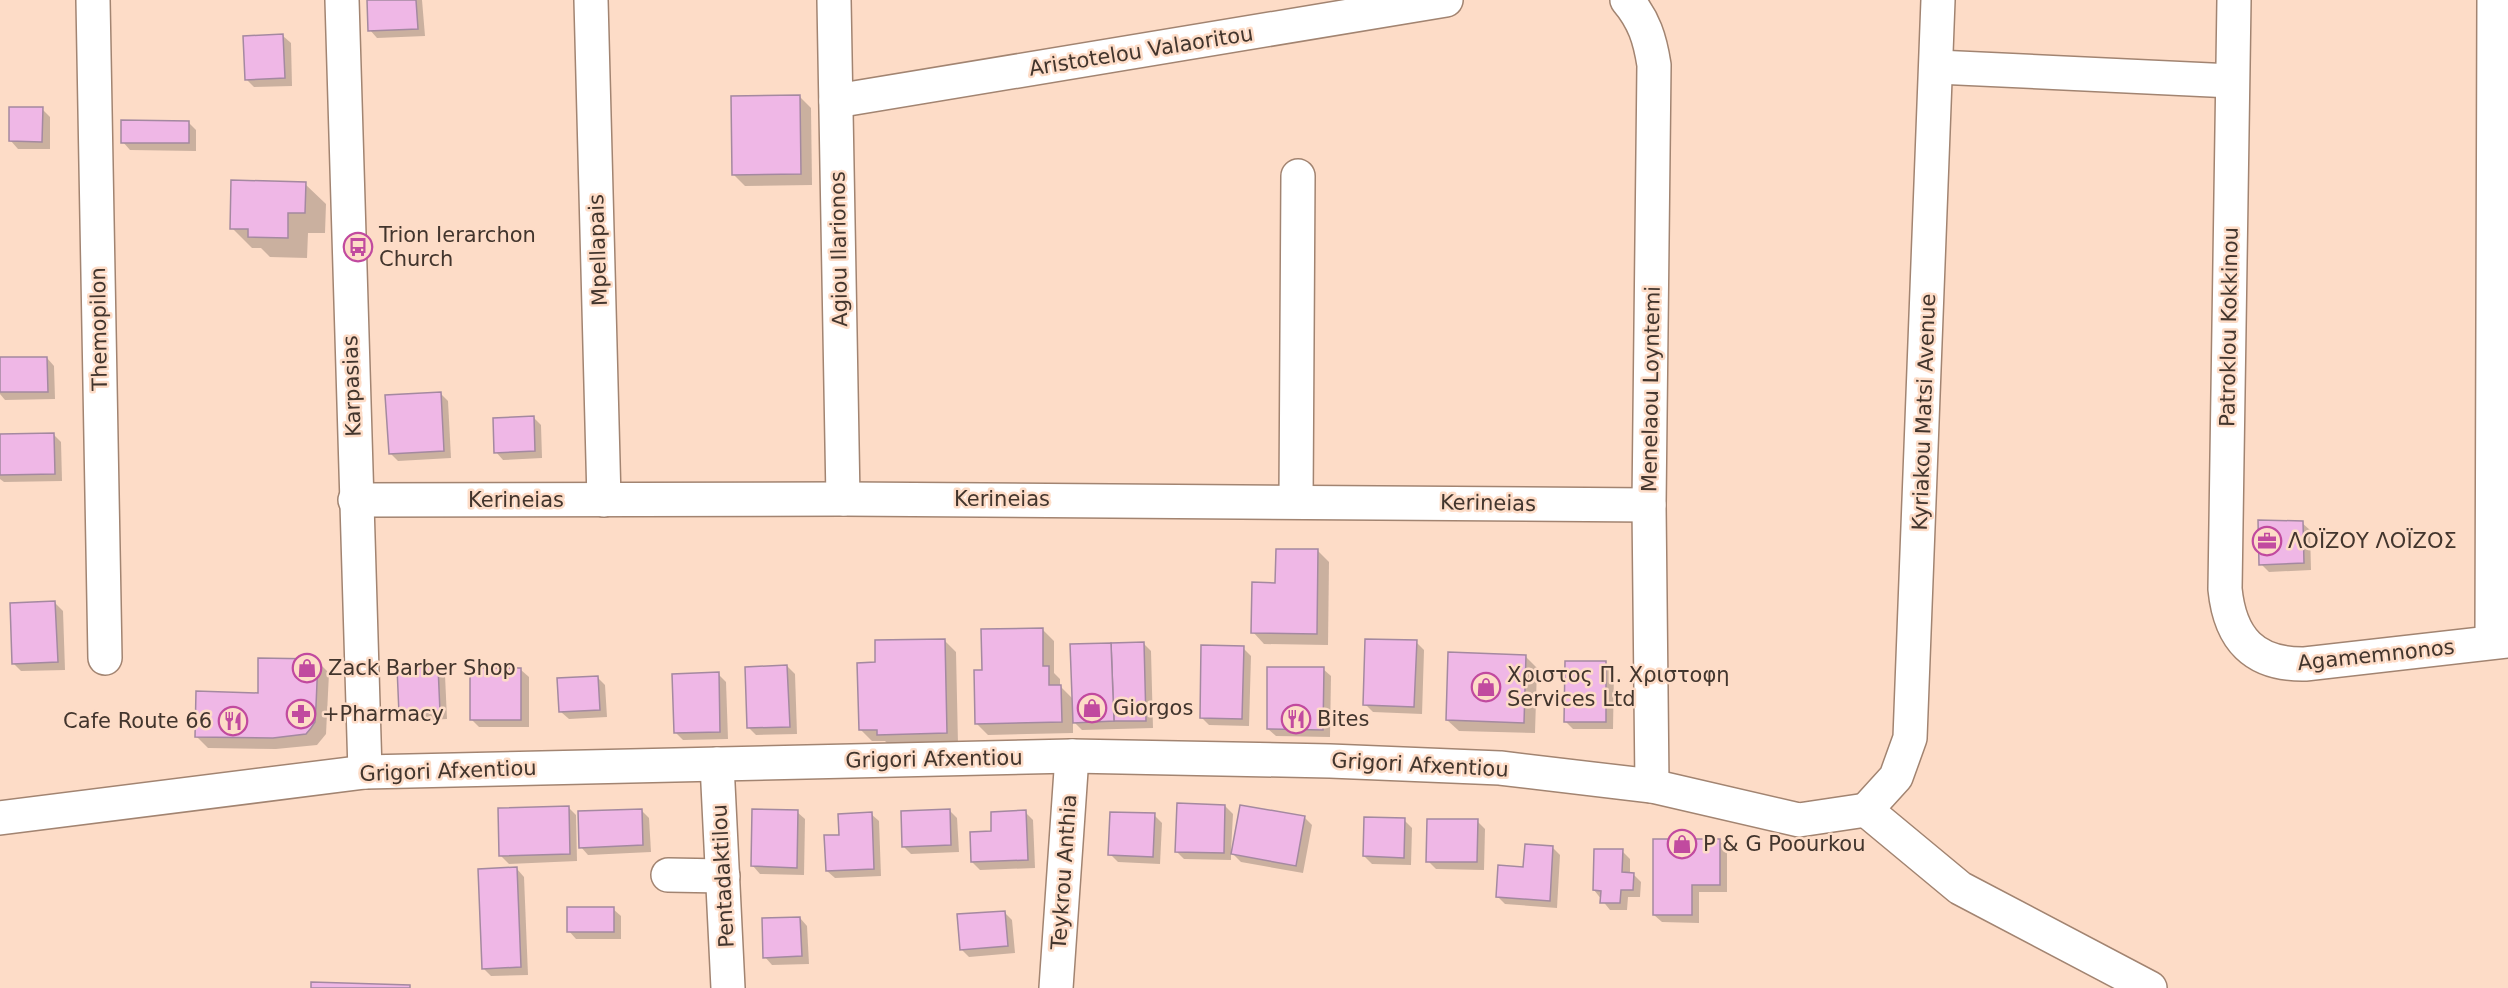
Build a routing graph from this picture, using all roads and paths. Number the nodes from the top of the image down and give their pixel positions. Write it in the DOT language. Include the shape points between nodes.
graph roads {
  1 [pos="93,0"];
  2 [pos="342,0"];
  3 [pos="591,0"];
  4 [pos="834,0"];
  5 [pos="1446,0"];
  6 [pos="1627,0"];
  7 [pos="1938,0"];
  8 [pos="2234,0"];
  9 [pos="2494,0"];
  10 [pos="1937,67"];
  11 [pos="2232,81"];
  12 [pos="2500,82"];
  13 [pos="836,101"];
  14 [pos="1298,176"];
  15 [pos="843,499"];
  16 [pos="356,500"];
  17 [pos="604,500"];
  18 [pos="1296,501"];
  19 [pos="1650,505"];
  20 [pos="2500,641"];
  21 [pos="2248,648"];
  22 [pos="105,658"];
  23 [pos="1072,756"];
  24 [pos="717,764"];
  25 [pos="365,772"];
  26 [pos="1652,786"];
  27 [pos="1866,810"];
  28 [pos="0,818"];
  29 [pos="668,875"];
  30 [pos="723,876"];
  31 [pos="2098,977"];
  32 [pos="728,988"];
  33 [pos="1056,988"];
  34 [pos="2150,988"];
  1 -- 22 [label="street, Themopilon"];
  2 -- 16 [label="street, Karpasias"];
  3 -- 17 [label="street, Mpellapais"];
  4 -- 13 [label="street, Agiou Ilarionos"];
  5 -- 13 [label="street, Aristotelou Valaoritou"];
  6 -- 19 [label="street, Menelaou Loyntemi" via="1646,28 1654,65"];
  7 -- 10 [label="street, Kyriakou Matsi Avenue"];
  8 -- 11 [label="street, Patroklou Kokkinou"];
  9 -- 12 [label="street"];
  10 -- 11 [label="street"];
  10 -- 27 [label="street, Kyriakou Matsi Avenue" via="1910,738 1896,777"];
  11 -- 21 [label="street, Patroklou Kokkinou" via="2225,589 2227,611"];
  12 -- 20 [label="street"];
  13 -- 15 [label="street, Agiou Ilarionos"];
  14 -- 18 [label="street"];
  15 -- 17 [label="street, Kerineias"];
  15 -- 18 [label="street, Kerineias"];
  16 -- 17 [label="street, Kerineias"];
  16 -- 25 [label="street, Karpasias"];
  18 -- 19 [label="street, Kerineias"];
  19 -- 26 [label="street, Menelaou Loyntemi"];
  20 -- 21 [label="street, Agamemnonos" via="2305,664 2266,659"];
  23 -- 24 [label="street, Grigori Afxentiou"];
  23 -- 26 [label="street, Grigori Afxentiou" via="1330,760 1500,768"];
  23 -- 33 [label="street, Teykrou Anthia"];
  24 -- 25 [label="street, Grigori Afxentiou"];
  24 -- 30 [label="street, Pentadaktilou"];
  25 -- 28 [label="street, Grigori Afxentiou"];
  26 -- 27 [label="street, Grigori Afxentiou" via="1799,820"];
  27 -- 31 [label="street" via="1960,888"];
  29 -- 30 [label="street"];
  30 -- 32 [label="street, Pentadaktilou"];
  31 -- 34 [label="street"];
}
